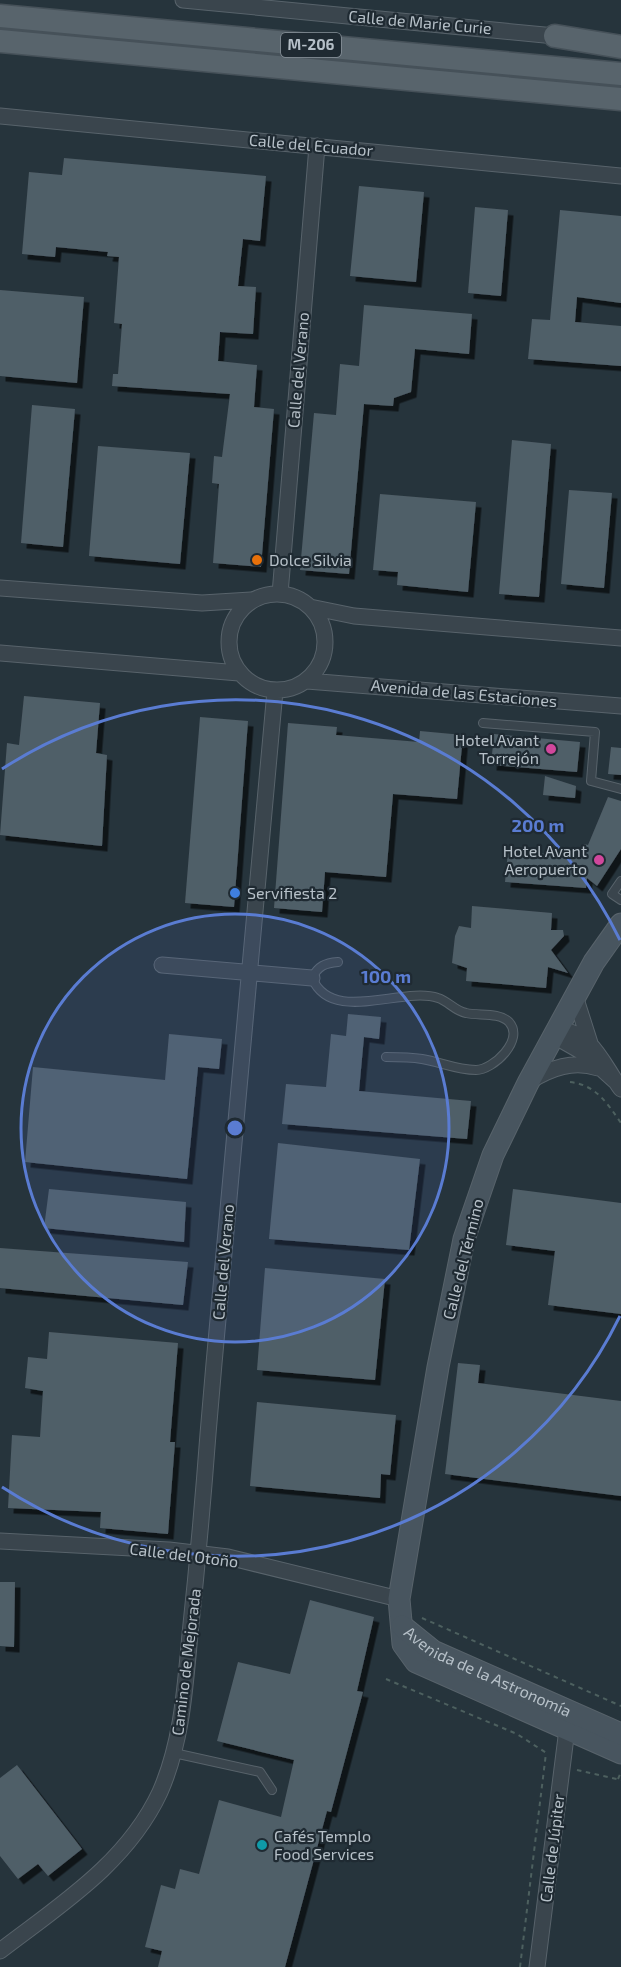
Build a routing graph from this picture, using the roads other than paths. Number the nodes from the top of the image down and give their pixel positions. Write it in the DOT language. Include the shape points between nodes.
graph roads {
  1 [pos="183,0"];
  2 [pos="0,16"];
  3 [pos="555,36"];
  4 [pos="621,39"];
  5 [pos="0,41"];
  6 [pos="621,47"];
  7 [pos="621,74"];
  8 [pos="621,99"];
  9 [pos="0,116"];
  10 [pos="316,146"];
  11 [pos="621,176"];
  12 [pos="0,588"];
  13 [pos="280,594"];
  14 [pos="251,600"];
  15 [pos="310,607"];
  16 [pos="621,638"];
  17 [pos="0,653"];
  18 [pos="239,673"];
  19 [pos="307,681"];
  20 [pos="275,691"];
  21 [pos="621,706"];
  22 [pos="483,723"];
  23 [pos="621,789"];
  24 [pos="621,881"];
  25 [pos="621,900"];
  26 [pos="621,924"];
  27 [pos="338,962"];
  28 [pos="162,965"];
  29 [pos="248,971"];
  30 [pos="312,978"];
  31 [pos="576,996"];
  32 [pos="557,1030"];
  33 [pos="590,1043"];
  34 [pos="386,1057"];
  35 [pos="598,1068"];
  36 [pos="528,1083"];
  37 [pos="618,1085"];
  38 [pos="0,1541"];
  39 [pos="198,1553"];
  40 [pos="405,1613"];
  41 [pos="567,1729"];
  42 [pos="621,1734"];
  43 [pos="174,1753"];
  44 [pos="621,1753"];
  45 [pos="272,1790"];
  46 [pos="0,1951"];
  47 [pos="537,1967"];
  1 -- 3 [label="street, Calle de Marie Curie"];
  2 -- 7 [label="main road, M-206"];
  3 -- 4 [label="lane, Calle de Marie Curie"];
  3 -- 6 [label="main road"];
  5 -- 8 [label="main road, M-206"];
  9 -- 10 [label="street, Calle del Ecuador"];
  10 -- 11 [label="street, Calle del Ecuador"];
  10 -- 13 [label="street, Calle del Verano"];
  12 -- 14 [label="street" via="202,603"];
  13 -- 14 [label="street"];
  13 -- 15 [label="street" via="295,597"];
  14 -- 18 [label="street" via="238,611 228,635 228,652"];
  15 -- 16 [label="street" via="354,616"];
  15 -- 19 [label="street" via="321,623 325,649 320,665"];
  17 -- 18 [label="street"];
  18 -- 20 [label="street" via="251,684"];
  19 -- 20 [label="street" via="292,689"];
  19 -- 21 [label="street, Avenida de las Estaciones"];
  20 -- 29 [label="street, Calle del Verano"];
  22 -- 23 [label="lane" via="595,732 591,781"];
  24 -- 25 [label="lane" via="612,894"];
  26 -- 31 [label="street, Calle del Término"];
  27 -- 30 [label="lane" via="321,966"];
  28 -- 29 [label="street"];
  29 -- 30 [label="street"];
  29 -- 39 [label="street, Calle del Verano"];
  30 -- 34 [label="lane" via="316,988 332,998 375,1002 418,996 437,998 464,1013 508,1021 514,1030 505,1052 493,1064 477,1070 422,1059"];
  31 -- 32 [label="street, Calle del Término"];
  31 -- 33 [label="street"];
  32 -- 33 [label="street" via="570,1030"];
  32 -- 35 [label="street" via="563,1041 584,1053"];
  32 -- 36 [label="street, Calle del Término"];
  33 -- 37 [label="street"];
  35 -- 36 [label="street" via="569,1065 545,1072"];
  35 -- 37 [label="street"];
  36 -- 40 [label="street, Calle del Término" via="493,1155 465,1239 434,1390"];
  38 -- 39 [label="street, Calle del Otoño"];
  39 -- 40 [label="street, Calle del Otoño" via="228,1557"];
  39 -- 43 [label="street, Camino de Mejorada" via="182,1712"];
  40 -- 41 [label="street, Avenida de la Astronomía" via="404,1644 416,1662"];
  40 -- 42 [label="street, Avenida de la Astronomía" via="433,1651"];
  41 -- 44 [label="street, Avenida de la Astronomía"];
  41 -- 47 [label="street, Calle de Júpiter"];
  43 -- 45 [label="lane" via="260,1772"];
  43 -- 46 [label="street, Camino de Mejorada" via="143,1824 118,1856"];
}
